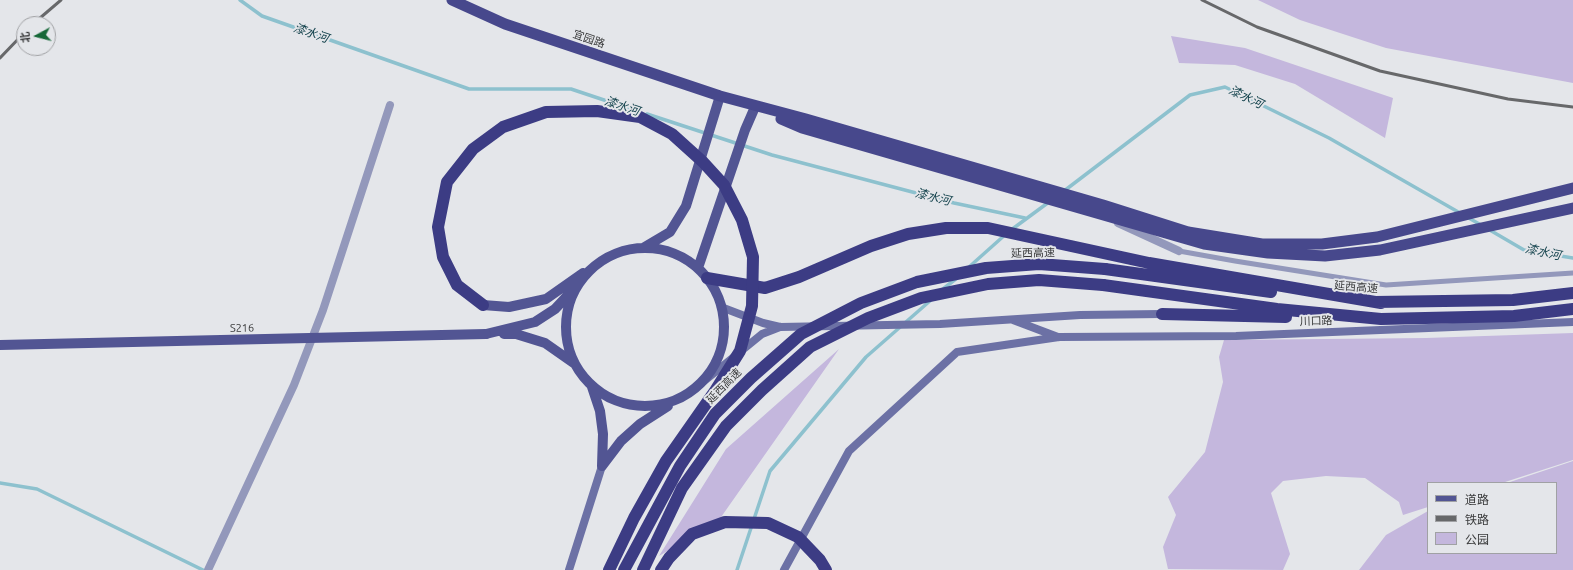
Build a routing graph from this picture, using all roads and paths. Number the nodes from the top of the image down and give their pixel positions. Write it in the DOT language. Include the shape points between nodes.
graph roads {
  1 [pos="452,0"];
  2 [pos="720,96"];
  3 [pos="390,105"];
  4 [pos="755,107"];
  5 [pos="804,124"];
  6 [pos="1573,188"];
  7 [pos="1573,208"];
  8 [pos="1096,213"];
  9 [pos="643,248"];
  10 [pos="1179,251"];
  11 [pos="603,260"];
  12 [pos="698,268"];
  13 [pos="1573,273"];
  14 [pos="707,278"];
  15 [pos="578,285"];
  16 [pos="1573,292"];
  17 [pos="1381,303"];
  18 [pos="483,305"];
  19 [pos="721,307"];
  20 [pos="1573,310"];
  21 [pos="1162,314"];
  22 [pos="1010,319"];
  23 [pos="1381,319"];
  24 [pos="1573,322"];
  25 [pos="780,327"];
  26 [pos="486,334"];
  27 [pos="1059,337"];
  28 [pos="0,346"];
  29 [pos="574,364"];
  30 [pos="703,382"];
  31 [pos="592,386"];
  32 [pos="676,400"];
  33 [pos="602,466"];
  34 [pos="208,570"];
  35 [pos="569,570"];
  36 [pos="609,570"];
  37 [pos="624,570"];
  38 [pos="643,570"];
  39 [pos="661,570"];
  40 [pos="784,570"];
  41 [pos="826,570"];
  1 -- 2 [label="highway, 宜园路" via="505,24"];
  2 -- 4 [label="highway, 宜园路"];
  2 -- 9 [label="main road" via="686,206 670,232"];
  3 -- 34 [label="street" via="294,386"];
  4 -- 5 [label="highway, 宜园路"];
  4 -- 12 [label="main road"];
  5 -- 6 [label="highway" via="1103,205 1188,232 1262,244 1322,244 1377,236"];
  5 -- 8 [label="highway"];
  7 -- 8 [label="highway" via="1380,250 1325,256 1268,253 1204,244"];
  8 -- 10 [label="street"];
  9 -- 11 [label="main road" via="622,251"];
  9 -- 12 [label="main road" via="663,250 681,257"];
  10 -- 13 [label="lane" via="1386,285"];
  11 -- 15 [label="main road" via="589,271"];
  11 -- 18 [label="main road" via="546,299 509,307"];
  12 -- 14 [label="main road"];
  14 -- 17 [label="highway" via="765,288 908,234 946,228 988,228 1149,263"];
  14 -- 19 [label="main road" via="716,292"];
  15 -- 26 [label="main road" via="555,309 535,322"];
  15 -- 29 [label="main road" via="570,303 566,324"];
  16 -- 17 [label="highway, 延西高速" via="1513,300"];
  17 -- 37 [label="highway, 延西高速, bridge" via="1279,293 1105,269 1039,264 986,268 917,282 861,303 801,334 751,378 715,414 680,466"];
  18 -- 36 [label="highway, bridge" via="457,285 443,258 438,227 448,182 473,149 503,127 546,112 597,111 640,117 672,134 724,185 742,220 753,257 753,271 752,306 740,351 666,461"];
  19 -- 25 [label="main road"];
  19 -- 30 [label="main road" via="724,334 717,360"];
  20 -- 23 [label="highway" via="1514,316"];
  21 -- 22 [label="main road"];
  21 -- 23 [label="highway"];
  22 -- 25 [label="main road" via="940,324"];
  22 -- 27 [label="main road"];
  23 -- 38 [label="highway, bridge" via="1277,309 1103,285 1039,280 988,284 921,298 868,318 810,347 762,390 726,426 682,488"];
  24 -- 27 [label="main road, 川口路" via="1236,336"];
  25 -- 30 [label="main road" via="762,334"];
  26 -- 28 [label="main road, S216 / S216, bridge"];
  26 -- 29 [label="main road" via="516,334 545,343"];
  27 -- 40 [label="main road" via="957,352 849,451"];
  29 -- 31 [label="main road"];
  30 -- 32 [label="main road"];
  31 -- 32 [label="main road" via="611,399 632,406 654,406"];
  31 -- 33 [label="main road" via="604,434"];
  32 -- 33 [label="main road" via="640,424 621,441"];
  33 -- 35 [label="main road"];
  39 -- 41 [label="highway, bridge" via="668,558 692,534 725,522 768,523 798,537"];
}
